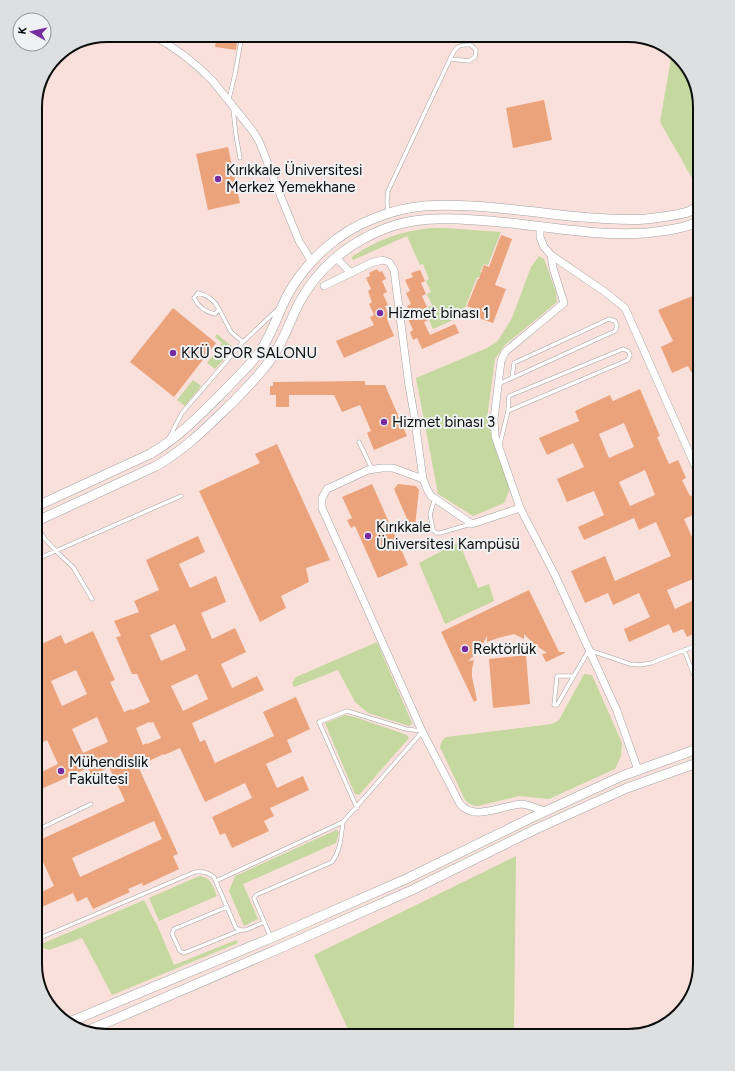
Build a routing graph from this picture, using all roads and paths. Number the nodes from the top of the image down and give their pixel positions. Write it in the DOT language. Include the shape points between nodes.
graph roads {
  1 [pos="165,42"];
  2 [pos="241,42"];
  3 [pos="450,60"];
  4 [pos="231,103"];
  5 [pos="240,158"];
  6 [pos="693,209"];
  7 [pos="541,212"];
  8 [pos="388,213"];
  9 [pos="693,224"];
  10 [pos="392,226"];
  11 [pos="540,226"];
  12 [pos="327,248"];
  13 [pos="551,255"];
  14 [pos="336,258"];
  15 [pos="312,262"];
  16 [pos="351,273"];
  17 [pos="324,286"];
  18 [pos="284,304"];
  19 [pos="219,309"];
  20 [pos="244,342"];
  21 [pos="512,378"];
  22 [pos="498,384"];
  23 [pos="508,411"];
  24 [pos="359,442"];
  25 [pos="166,444"];
  26 [pos="499,447"];
  27 [pos="693,461"];
  28 [pos="372,469"];
  29 [pos="423,479"];
  30 [pos="181,496"];
  31 [pos="435,498"];
  32 [pos="42,504"];
  33 [pos="520,508"];
  34 [pos="42,520"];
  35 [pos="472,524"];
  36 [pos="42,534"];
  37 [pos="55,551"];
  38 [pos="42,557"];
  39 [pos="92,599"];
  40 [pos="693,647"];
  41 [pos="589,650"];
  42 [pos="684,650"];
  43 [pos="693,672"];
  44 [pos="574,676"];
  45 [pos="422,731"];
  46 [pos="693,750"];
  47 [pos="693,764"];
  48 [pos="638,770"];
  49 [pos="643,782"];
  50 [pos="91,804"];
  51 [pos="357,808"];
  52 [pos="545,811"];
  53 [pos="343,822"];
  54 [pos="550,822"];
  55 [pos="42,828"];
  56 [pos="216,881"];
  57 [pos="227,906"];
  58 [pos="264,922"];
  59 [pos="241,930"];
  60 [pos="276,936"];
  61 [pos="42,937"];
  62 [pos="285,946"];
  63 [pos="75,1020"];
  64 [pos="94,1028"];
  1 -- 4 [label="street" via="197,66"];
  2 -- 4 [label="lane"];
  3 -- 3 [label="lane" via="455,49 463,44 471,45 476,50 475,57 469,62"];
  3 -- 8 [label="lane" via="388,191"];
  4 -- 5 [label="lane"];
  4 -- 15 [label="street" via="259,141 299,241"];
  6 -- 7 [label="street" via="637,219 606,219"];
  7 -- 8 [label="street" via="437,204"];
  7 -- 11 [label="street"];
  8 -- 10 [label="street"];
  8 -- 12 [label="street" via="357,226"];
  9 -- 11 [label="street" via="670,230 627,234"];
  10 -- 11 [label="street" via="438,218"];
  10 -- 14 [label="street" via="364,238"];
  11 -- 13 [label="street" via="540,237"];
  12 -- 14 [label="street"];
  12 -- 15 [label="street"];
  13 -- 22 [label="street" via="564,303 505,352"];
  13 -- 27 [label="street" via="625,308"];
  14 -- 16 [label="street"];
  14 -- 34 [label="street" via="303,296 284,338 266,367 196,438 180,452 156,466"];
  15 -- 18 [label="street" via="296,282"];
  16 -- 17 [label="street"];
  16 -- 29 [label="street" via="382,260 389,262 394,270 408,386"];
  18 -- 20 [label="lane"];
  18 -- 25 [label="street" via="268,337 251,363 196,419"];
  19 -- 19 [label="lane" via="215,314 209,313 194,298 198,293 204,294"];
  19 -- 20 [label="lane" via="230,332"];
  20 -- 25 [label="lane" via="182,413"];
  21 -- 21 [label="lane" via="615,331 615,321 609,320 514,363"];
  21 -- 22 [label="lane"];
  22 -- 26 [label="street" via="494,426"];
  23 -- 23 [label="lane" via="628,360 630,355 623,348 510,396"];
  23 -- 26 [label="lane"];
  24 -- 28 [label="lane"];
  25 -- 32 [label="street" via="150,454"];
  26 -- 33 [label="street"];
  28 -- 29 [label="street" via="397,469"];
  28 -- 45 [label="street" via="327,489 322,498 322,508"];
  29 -- 31 [label="street" via="426,489"];
  30 -- 37 [label="lane"];
  31 -- 35 [label="street"];
  31 -- 35 [label="lane" via="430,514 435,532 440,533"];
  33 -- 35 [label="street"];
  33 -- 41 [label="street" via="555,575"];
  36 -- 37 [label="lane"];
  37 -- 38 [label="lane"];
  37 -- 39 [label="lane" via="73,567"];
  40 -- 42 [label="lane"];
  41 -- 42 [label="lane" via="638,665 651,663"];
  41 -- 44 [label="lane"];
  41 -- 48 [label="street" via="617,711"];
  42 -- 43 [label="lane"];
  44 -- 44 [label="lane" via="557,676 554,705 557,705"];
  45 -- 51 [label="lane"];
  45 -- 51 [label="lane" via="406,729 347,711 319,722"];
  45 -- 52 [label="street" via="460,804 466,810 478,813 522,804"];
  46 -- 48 [label="street"];
  47 -- 49 [label="street"];
  48 -- 49 [label="street"];
  48 -- 52 [label="street"];
  49 -- 54 [label="street"];
  50 -- 55 [label="lane"];
  51 -- 53 [label="lane"];
  52 -- 54 [label="street"];
  52 -- 60 [label="street" via="406,879"];
  53 -- 56 [label="lane"];
  53 -- 58 [label="lane" via="339,850 332,862 256,895 254,898"];
  54 -- 62 [label="street" via="412,890"];
  56 -- 57 [label="lane"];
  56 -- 61 [label="lane" via="207,873 195,872"];
  57 -- 59 [label="lane" via="236,928"];
  57 -- 59 [label="lane" via="174,929 172,934 180,952 184,953"];
  58 -- 59 [label="lane"];
  58 -- 60 [label="lane"];
  60 -- 62 [label="street"];
  60 -- 63 [label="street"];
  62 -- 64 [label="street"];
}
